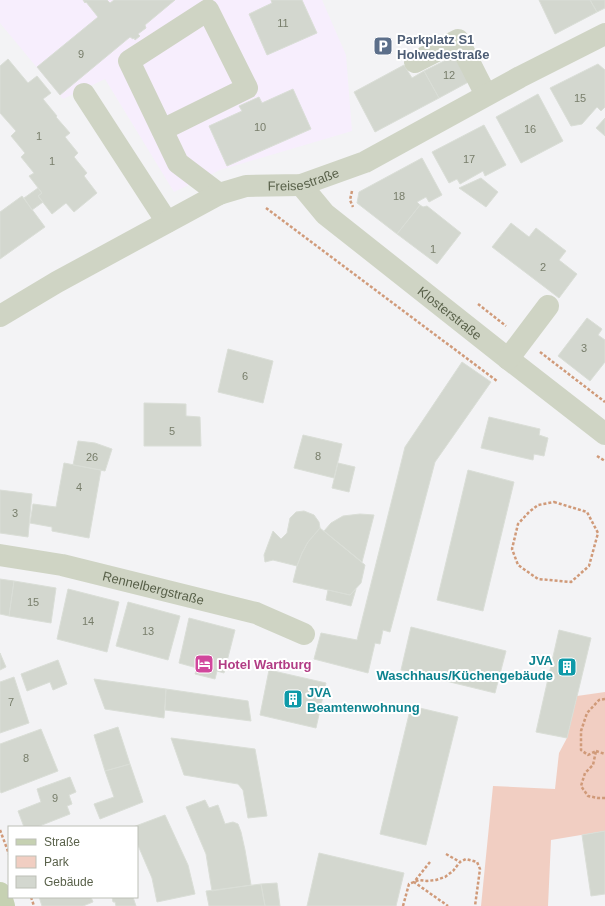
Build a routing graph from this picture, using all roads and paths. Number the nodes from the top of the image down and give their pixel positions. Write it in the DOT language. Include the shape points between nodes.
graph roads {
  1 [pos="605,34"];
  2 [pos="415,62"];
  3 [pos="84,94"];
  4 [pos="486,96"];
  5 [pos="162,130"];
  6 [pos="301,185"];
  7 [pos="219,194"];
  8 [pos="350,200"];
  9 [pos="261,204"];
  10 [pos="354,209"];
  11 [pos="167,222"];
  12 [pos="473,300"];
  13 [pos="548,306"];
  14 [pos="0,316"];
  15 [pos="523,339"];
  16 [pos="508,359"];
  17 [pos="497,381"];
  18 [pos="605,402"];
  19 [pos="605,434"];
  20 [pos="592,452"];
  21 [pos="605,461"];
  22 [pos="0,555"];
  23 [pos="518,565"];
  24 [pos="304,634"];
  25 [pos="605,699"];
  26 [pos="596,751"];
  27 [pos="605,754"];
  28 [pos="605,798"];
  29 [pos="0,830"];
  30 [pos="8,851"];
  31 [pos="446,854"];
  32 [pos="430,862"];
  33 [pos="460,862"];
  34 [pos="414,882"];
  35 [pos="0,893"];
  36 [pos="4,906"];
  37 [pos="403,906"];
  38 [pos="448,906"];
  39 [pos="475,906"];
  1 -- 4 [label="street, Freisestraße"];
  2 -- 4 [label="street" via="458,40"];
  3 -- 11 [label="street"];
  4 -- 6 [label="street, Freisestraße" via="365,162"];
  5 -- 5 [label="street" via="129,61 208,10 248,88"];
  5 -- 7 [label="street" via="178,163"];
  6 -- 7 [label="street, Freisestraße" via="246,186"];
  6 -- 16 [label="street, Klosterstraße" via="325,214"];
  7 -- 11 [label="street, Freisestraße"];
  8 -- 10 [label="path"];
  9 -- 17 [label="path"];
  11 -- 14 [label="street, Freisestraße"];
  12 -- 15 [label="path"];
  13 -- 15 [label="street"];
  15 -- 16 [label="street"];
  15 -- 18 [label="path"];
  16 -- 19 [label="street, Klosterstraße"];
  20 -- 21 [label="path"];
  22 -- 24 [label="street, Rennelbergstraße" via="62,565 256,613"];
  23 -- 23 [label="path" via="538,579 571,582 589,566 598,533 587,512 554,502 538,505 518,524 512,549"];
  25 -- 26 [label="path" via="600,700 587,713 581,731 581,750 588,755"];
  26 -- 27 [label="path"];
  26 -- 28 [label="path" via="593,765 585,774 581,786 588,796"];
  29 -- 30 [label="path"];
  31 -- 33 [label="path"];
  32 -- 34 [label="path"];
  33 -- 34 [label="path" via="446,877"];
  33 -- 39 [label="path" via="466,859 477,862 480,869"];
  34 -- 37 [label="path" via="409,884"];
  34 -- 38 [label="path"];
  35 -- 36 [label="main road"];
}
